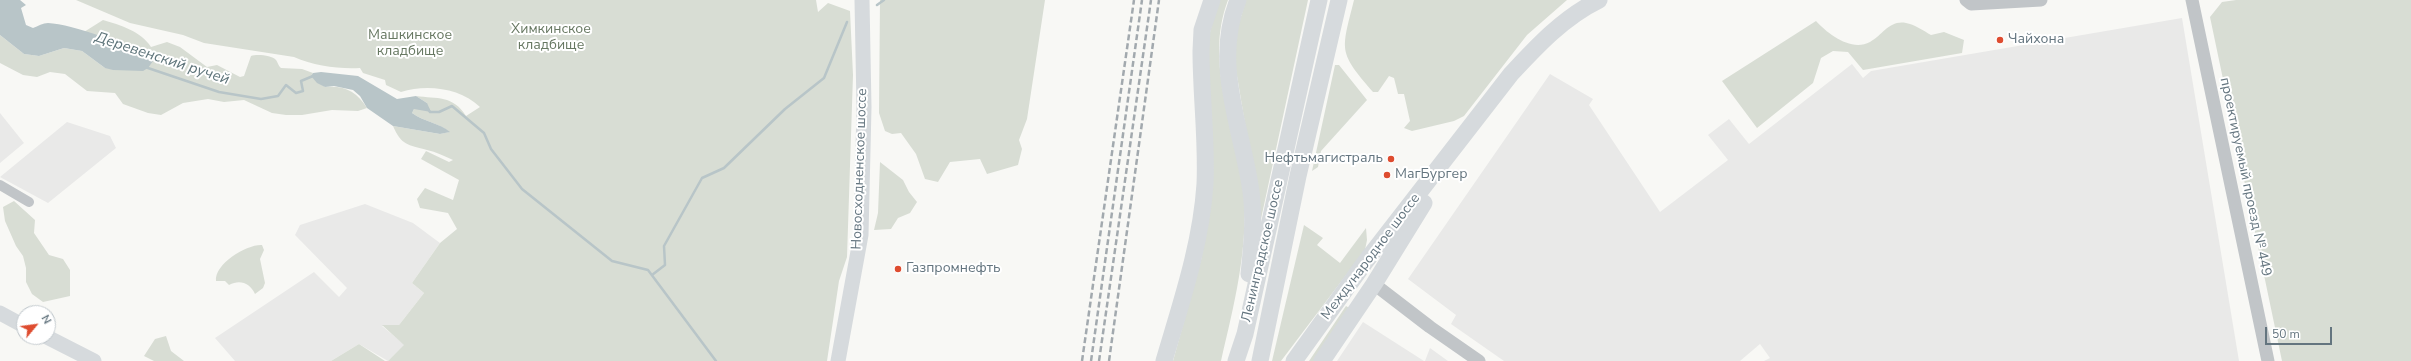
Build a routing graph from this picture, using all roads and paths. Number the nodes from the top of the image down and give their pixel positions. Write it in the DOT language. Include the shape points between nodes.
graph roads {
  1 [pos="862,0"];
  2 [pos="1212,0"];
  3 [pos="1238,0"];
  4 [pos="1319,0"];
  5 [pos="1339,0"];
  6 [pos="1599,0"];
  7 [pos="2041,0"];
  8 [pos="2192,0"];
  9 [pos="1968,2"];
  10 [pos="1488,104"];
  11 [pos="0,185"];
  12 [pos="29,202"];
  13 [pos="1374,284"];
  14 [pos="0,313"];
  15 [pos="16,322"];
  16 [pos="56,342"];
  17 [pos="71,349"];
  18 [pos="82,361"];
  19 [pos="94,361"];
  20 [pos="838,361"];
  21 [pos="1164,361"];
  22 [pos="1235,361"];
  23 [pos="1260,361"];
  24 [pos="1294,361"];
  25 [pos="1322,361"];
  26 [pos="1479,361"];
  27 [pos="2268,361"];
  1 -- 20 [label="main road, Новосходненское шоссе" via="864,108 861,235"];
  2 -- 21 [label="highway" via="1202,30 1200,51 1205,183 1200,225 1192,264"];
  3 -- 22 [label="highway" via="1227,33 1227,70 1251,187 1252,240 1248,284"];
  4 -- 22 [label="highway, Ленинградское шоссе" via="1253,298"];
  5 -- 23 [label="highway, Ленинградское шоссе" via="1298,176"];
  6 -- 10 [label="highway, Международное шоссе" via="1561,25 1535,48"];
  7 -- 9 [label="street"];
  8 -- 27 [label="street, проектируемый проезд № 449"];
  10 -- 13 [label="highway"];
  10 -- 24 [label="highway, Международное шоссе" via="1366,261"];
  11 -- 12 [label="street"];
  13 -- 25 [label="highway"];
  13 -- 26 [label="street" via="1412,315"];
  14 -- 15 [label="main road"];
  16 -- 17 [label="main road"];
  17 -- 18 [label="main road"];
  17 -- 19 [label="main road"];
}
